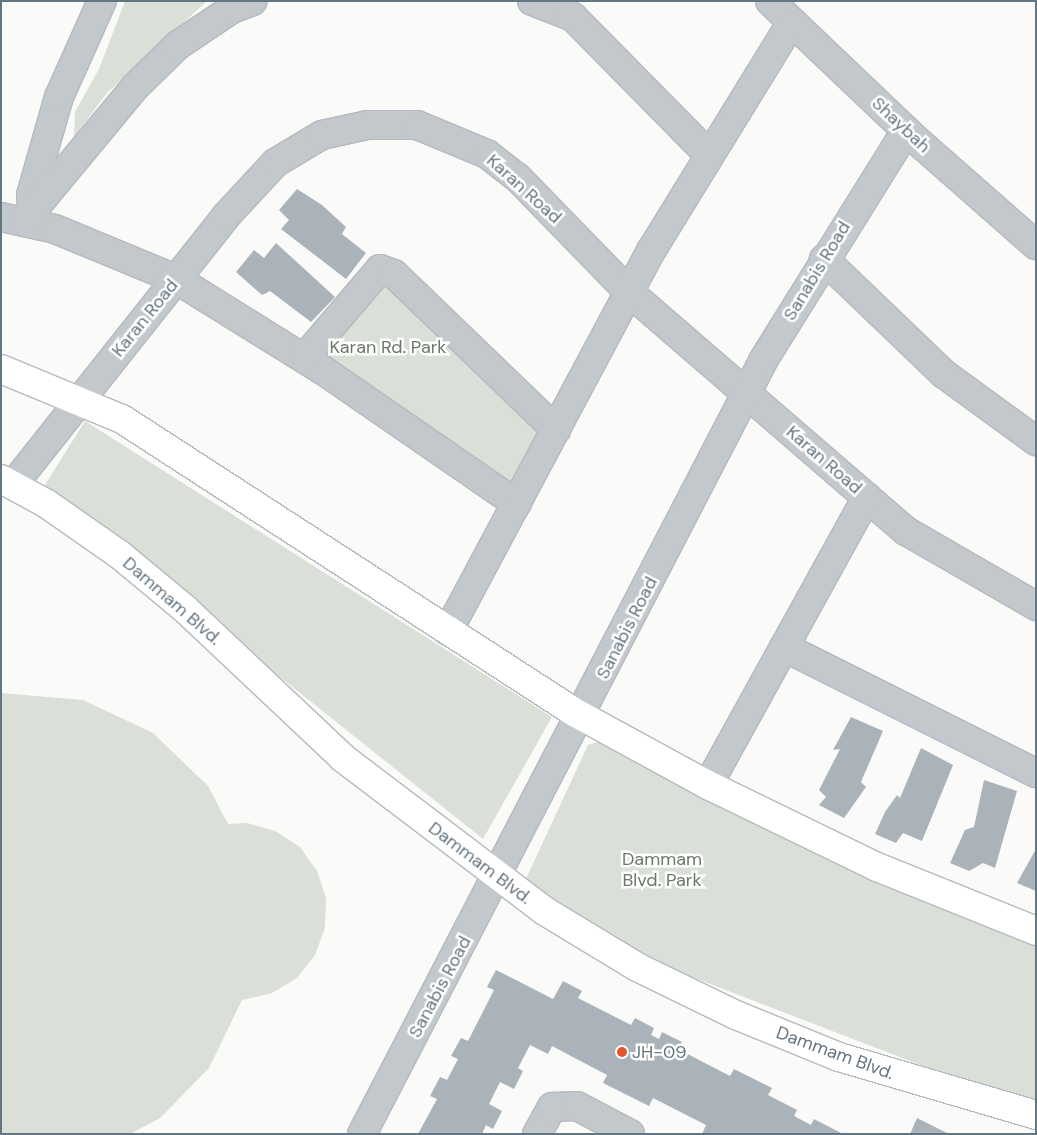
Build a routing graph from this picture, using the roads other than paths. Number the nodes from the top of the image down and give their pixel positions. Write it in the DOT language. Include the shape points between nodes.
graph roads {
  1 [pos="102,1"];
  2 [pos="253,1"];
  3 [pos="532,1"];
  4 [pos="770,1"];
  5 [pos="566,9"];
  6 [pos="792,22"];
  7 [pos="906,131"];
  8 [pos="709,155"];
  9 [pos="19,216"];
  10 [pos="1036,245"];
  11 [pos="824,258"];
  12 [pos="176,279"];
  13 [pos="629,292"];
  14 [pos="304,358"];
  15 [pos="1,369"];
  16 [pos="747,393"];
  17 [pos="78,401"];
  18 [pos="556,430"];
  19 [pos="1036,441"];
  20 [pos="7,482"];
  21 [pos="867,497"];
  22 [pos="517,504"];
  23 [pos="1036,606"];
  24 [pos="448,631"];
  25 [pos="784,647"];
  26 [pos="582,717"];
  27 [pos="1036,773"];
  28 [pos="708,785"];
  29 [pos="498,878"];
  30 [pos="1036,931"];
  31 [pos="1036,1115"];
  32 [pos="362,1134"];
  33 [pos="537,1134"];
  34 [pos="630,1134"];
  1 -- 9 [label="street" via="60,97 31,195"];
  2 -- 9 [label="street" via="232,9 178,45 135,87"];
  3 -- 5 [label="street"];
  4 -- 6 [label="street, Shaybah"];
  5 -- 8 [label="street"];
  6 -- 7 [label="street, Shaybah"];
  6 -- 8 [label="street"];
  7 -- 10 [label="street, Shaybah"];
  7 -- 11 [label="street, Sanabis Road"];
  8 -- 13 [label="street"];
  9 -- 12 [label="street"];
  11 -- 16 [label="street, Sanabis Road"];
  11 -- 19 [label="street" via="944,374"];
  12 -- 13 [label="street, Karan Road" via="275,162 322,134 367,125 417,125 487,154 518,178"];
  12 -- 14 [label="street"];
  12 -- 17 [label="street, Karan Road"];
  13 -- 16 [label="street, Karan Road"];
  13 -- 18 [label="street"];
  14 -- 18 [label="street" via="380,269 394,274"];
  14 -- 22 [label="street"];
  15 -- 17 [label="main road"];
  16 -- 21 [label="street, Karan Road"];
  16 -- 26 [label="street, Sanabis Road"];
  17 -- 20 [label="street, Karan Road"];
  17 -- 24 [label="main road" via="122,419"];
  18 -- 22 [label="street"];
  20 -- 29 [label="main road, Dammam Blvd." via="120,555 185,609 343,758"];
  21 -- 23 [label="street, Karan Road" via="906,531"];
  21 -- 25 [label="street"];
  22 -- 24 [label="street"];
  24 -- 26 [label="main road"];
  25 -- 27 [label="street"];
  25 -- 28 [label="street"];
  26 -- 28 [label="main road"];
  26 -- 29 [label="street, Sanabis Road"];
  28 -- 30 [label="main road" via="877,867"];
  29 -- 31 [label="main road, Dammam Blvd." via="636,967 736,1015 839,1057"];
  29 -- 32 [label="street, Sanabis Road"];
  33 -- 34 [label="street" via="552,1107 577,1106"];
}
